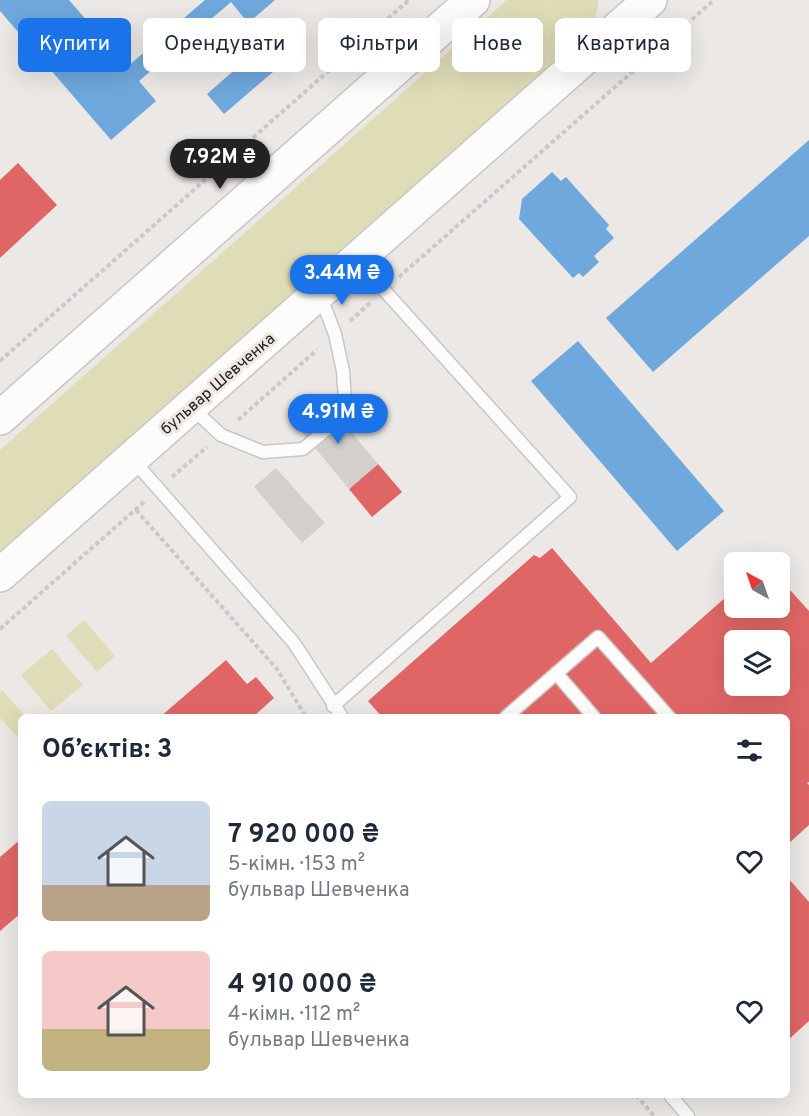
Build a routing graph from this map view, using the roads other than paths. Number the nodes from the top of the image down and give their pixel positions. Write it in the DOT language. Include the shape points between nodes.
graph roads {
  1 [pos="473,0"];
  2 [pos="650,0"];
  3 [pos="357,259"];
  4 [pos="319,292"];
  5 [pos="190,406"];
  6 [pos="0,418"];
  7 [pos="132,458"];
  8 [pos="0,574"];
  9 [pos="556,673"];
  10 [pos="333,706"];
  11 [pos="340,714"];
  12 [pos="509,714"];
  13 [pos="591,714"];
  14 [pos="666,714"];
  15 [pos="673,1098"];
  16 [pos="688,1116"];
  1 -- 6 [label="main road"];
  2 -- 3 [label="main road, бульвар Шевченка"];
  3 -- 4 [label="main road, бульвар Шевченка"];
  3 -- 10 [label="lane" via="570,497"];
  4 -- 5 [label="main road, бульвар Шевченка"];
  4 -- 5 [label="lane" via="335,334 346,413 303,449 263,452 221,435"];
  5 -- 7 [label="main road, бульвар Шевченка"];
  7 -- 8 [label="main road, бульвар Шевченка"];
  7 -- 10 [label="lane" via="294,643"];
  9 -- 12 [label="lane"];
  9 -- 13 [label="lane"];
  9 -- 14 [label="lane" via="598,637"];
  10 -- 11 [label="lane"];
  15 -- 16 [label="lane"];
}
